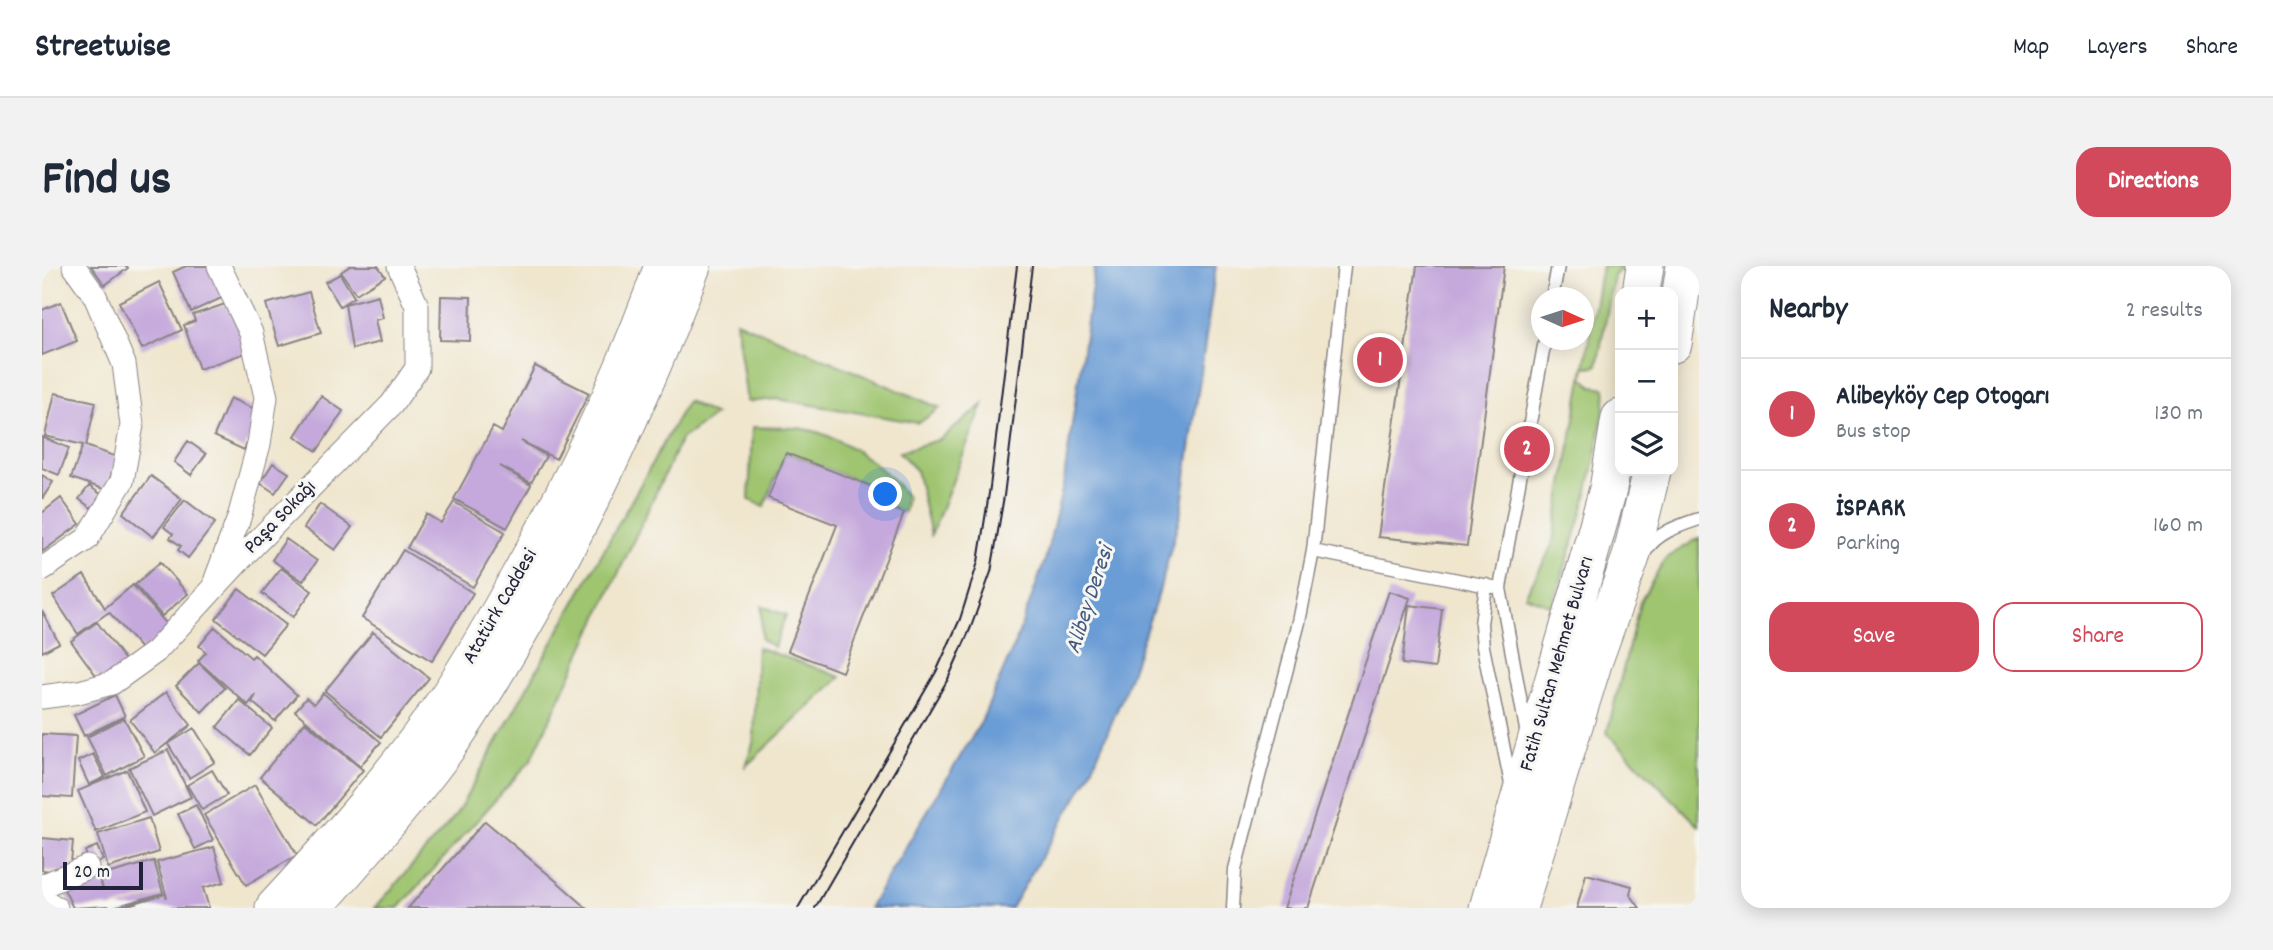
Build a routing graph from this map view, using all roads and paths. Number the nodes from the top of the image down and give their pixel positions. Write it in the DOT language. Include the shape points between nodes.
graph roads {
  1 [pos="74,266"];
  2 [pos="219,266"];
  3 [pos="399,266"];
  4 [pos="663,266"];
  5 [pos="691,266"];
  6 [pos="1344,266"];
  7 [pos="1558,266"];
  8 [pos="1645,266"];
  9 [pos="1669,266"];
  10 [pos="1685,266"];
  11 [pos="1554,287"];
  12 [pos="1642,287"];
  13 [pos="1670,287"];
  14 [pos="1678,295"];
  15 [pos="1543,350"];
  16 [pos="1615,448"];
  17 [pos="1651,476"];
  18 [pos="1699,519"];
  19 [pos="1312,551"];
  20 [pos="42,569"];
  21 [pos="1623,580"];
  22 [pos="1486,585"];
  23 [pos="1500,588"];
  24 [pos="212,590"];
  25 [pos="42,697"];
  26 [pos="1532,753"];
  27 [pos="1516,808"];
  28 [pos="87,867"];
  29 [pos="42,886"];
  30 [pos="42,899"];
  31 [pos="56,908"];
  32 [pos="274,908"];
  33 [pos="313,908"];
  34 [pos="1233,908"];
  35 [pos="1488,908"];
  36 [pos="1518,908"];
  1 -- 20 [label="street" via="95,296 124,364 132,425 122,481 87,539"];
  2 -- 24 [label="street" via="251,333 266,397 239,518"];
  3 -- 24 [label="street, Paşa Sokağı" via="417,306 417,368 392,404"];
  4 -- 32 [label="main road, Atatürk Caddesi" via="585,455 494,623 403,757 354,820"];
  5 -- 33 [label="main road, Atatürk Caddesi" via="649,375 596,492 479,700 408,798"];
  6 -- 19 [label="lane"];
  7 -- 11 [label="lane"];
  8 -- 12 [label="main road"];
  9 -- 13 [label="main road"];
  10 -- 14 [label="main road"];
  15 -- 23 [label="lane"];
  16 -- 26 [label="main road, Fatih Sultan Mehmet Bulvarı" via="1594,543"];
  17 -- 21 [label="main road, Fatih Sultan Mehmet Bulvarı"];
  18 -- 21 [label="lane" via="1651,541"];
  19 -- 22 [label="lane"];
  19 -- 34 [label="lane" via="1299,622 1235,869"];
  21 -- 36 [label="main road, Fatih Sultan Mehmet Bulvarı"];
  22 -- 23 [label="lane"];
  22 -- 27 [label="lane" via="1483,647"];
  23 -- 26 [label="lane"];
  24 -- 25 [label="street, Paşa Sokağı" via="155,652 112,683"];
  26 -- 27 [label="main road, Fatih Sultan Mehmet Bulvarı"];
  27 -- 35 [label="main road, Fatih Sultan Mehmet Bulvarı"];
  28 -- 29 [label="street"];
  30 -- 31 [label="street"];
}
